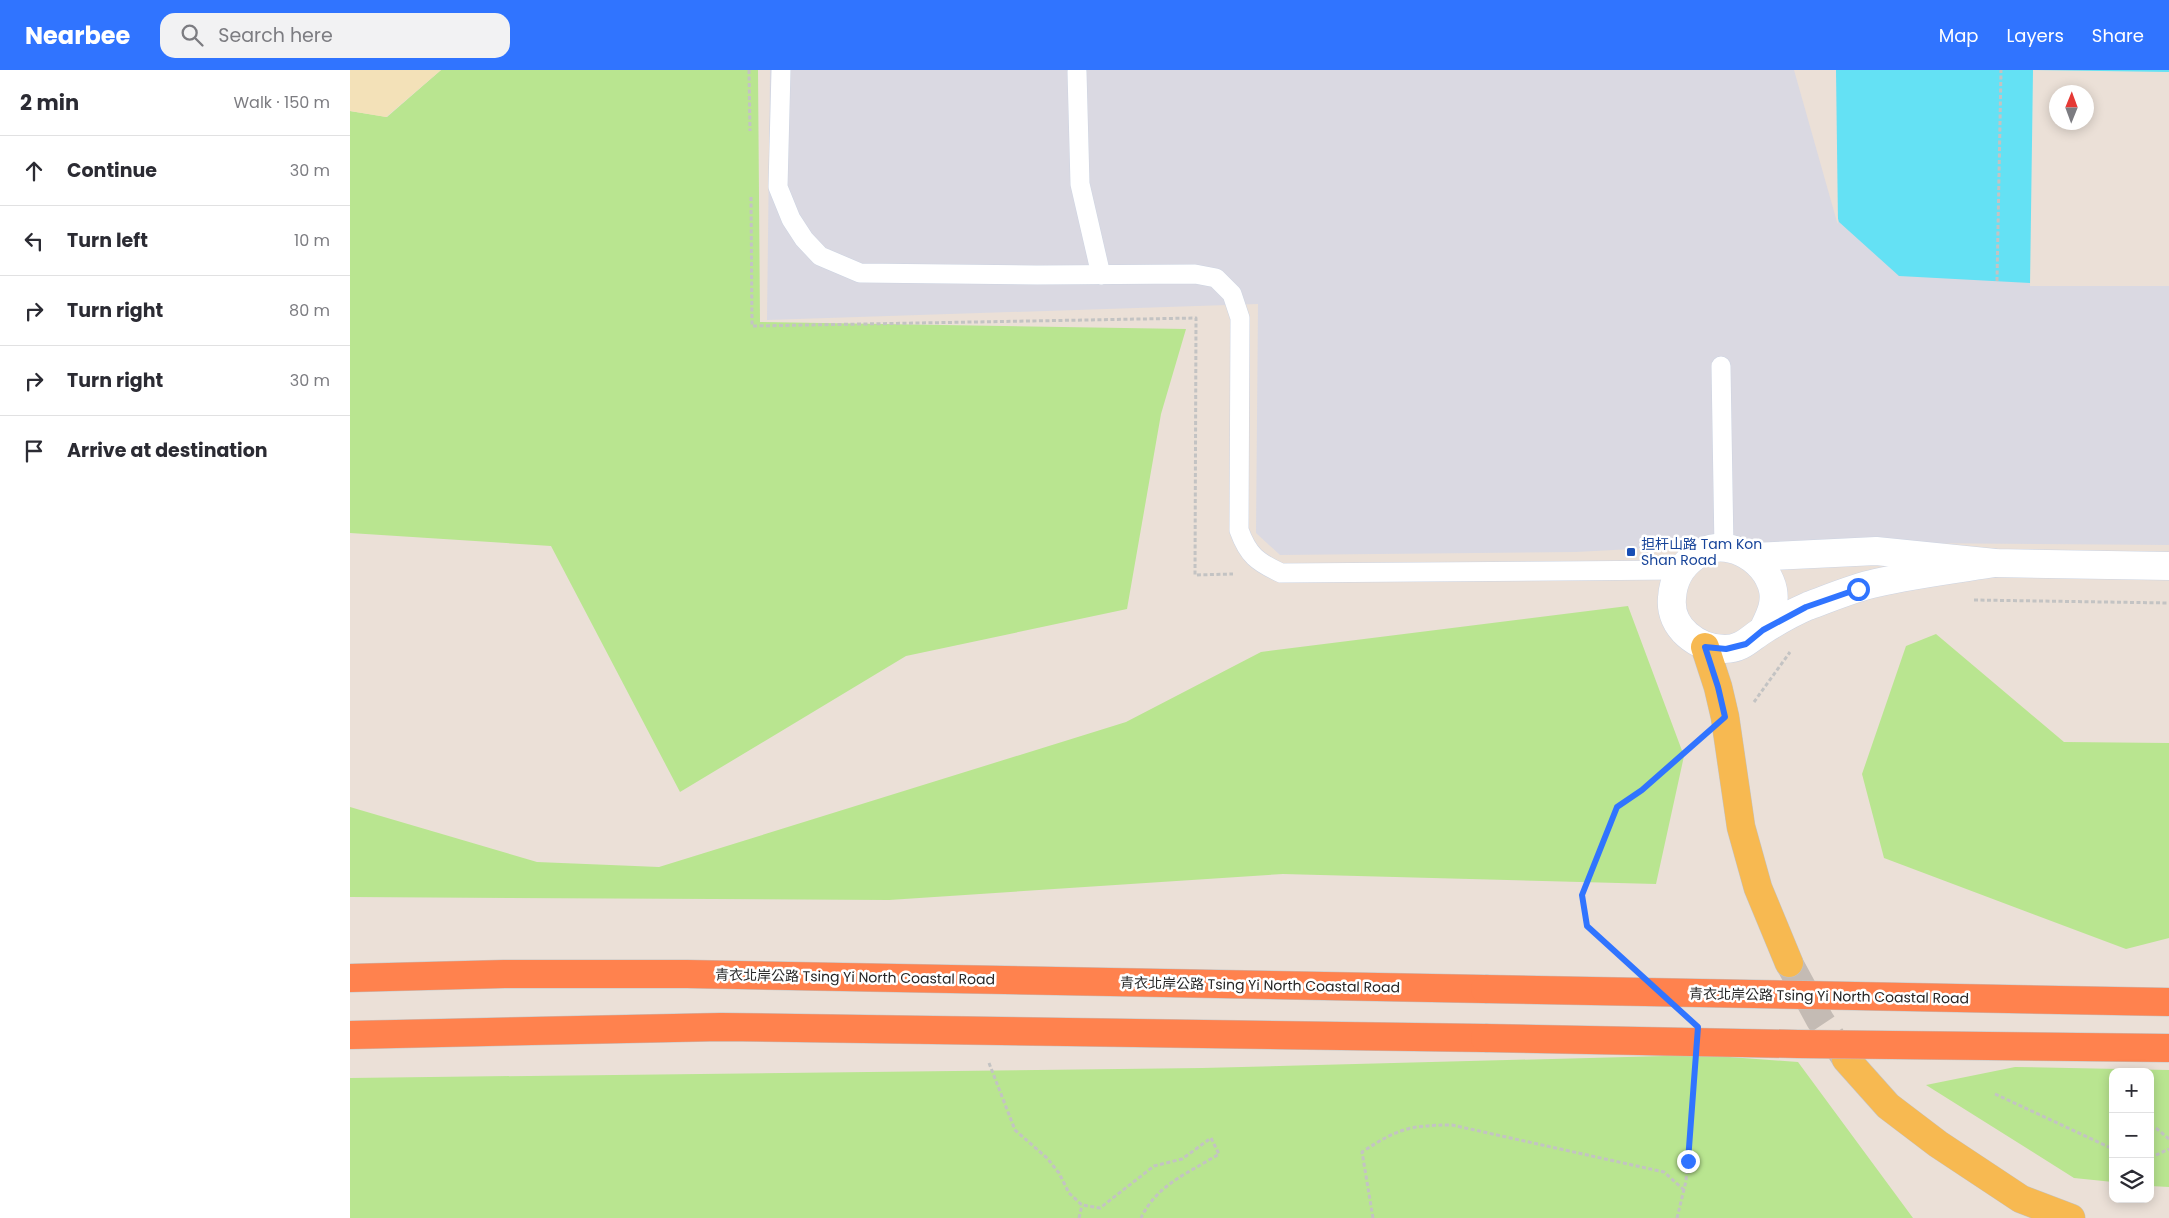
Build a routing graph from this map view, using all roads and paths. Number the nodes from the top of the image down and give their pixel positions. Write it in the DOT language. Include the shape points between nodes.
graph roads {
  1 [pos="781,70"];
  2 [pos="2001,70"];
  3 [pos="1077,72"];
  4 [pos="1101,275"];
  5 [pos="1997,281"];
  6 [pos="1196,318"];
  7 [pos="1721,366"];
  8 [pos="1724,549"];
  9 [pos="1752,557"];
  10 [pos="1995,563"];
  11 [pos="2169,566"];
  12 [pos="1680,570"];
  13 [pos="1195,575"];
  14 [pos="1973,600"];
  15 [pos="2169,603"];
  16 [pos="1763,630"];
  17 [pos="1796,646"];
  18 [pos="1705,647"];
  19 [pos="1737,713"];
  20 [pos="1789,963"];
  21 [pos="1631,966"];
  22 [pos="350,978"];
  23 [pos="2169,1002"];
  24 [pos="967,1030"];
  25 [pos="350,1035"];
  26 [pos="2169,1048"];
  27 [pos="1846,1059"];
  28 [pos="1695,1066"];
  29 [pos="1995,1094"];
  30 [pos="2156,1128"];
  31 [pos="2169,1139"];
  32 [pos="2109,1147"];
  33 [pos="2169,1149"];
  34 [pos="2154,1156"];
  35 [pos="1684,1190"];
  36 [pos="1082,1205"];
  37 [pos="1080,1218"];
  38 [pos="1141,1218"];
  39 [pos="1373,1218"];
  40 [pos="1677,1218"];
  41 [pos="2071,1218"];
  1 -- 4 [label="lane" via="778,187 800,232 820,256 860,273"];
  2 -- 5 [label="path"];
  3 -- 4 [label="lane" via="1080,184"];
  4 -- 12 [label="lane" via="1195,274 1216,278 1232,294 1240,318 1239,530 1245,547 1260,564 1281,573"];
  6 -- 13 [label="path"];
  7 -- 8 [label="lane"];
  8 -- 9 [label="street" via="1734,549"];
  8 -- 12 [label="street" via="1713,548 1695,556"];
  9 -- 10 [label="street" via="1876,551"];
  9 -- 16 [label="street" via="1766,572 1773,591 1772,612"];
  10 -- 11 [label="street"];
  10 -- 16 [label="street" via="1875,583 1806,607"];
  12 -- 18 [label="street" via="1672,587 1671,605 1688,638"];
  14 -- 15 [label="path"];
  16 -- 18 [label="street" via="1746,644 1726,649"];
  17 -- 19 [label="path"];
  18 -- 19 [label="main road" via="1718,687"];
  19 -- 20 [label="main road" via="1741,828 1758,888"];
  19 -- 21 [label="path" via="1617,807 1582,895 1587,926"];
  22 -- 23 [label="highway, 青衣北岸公路 Tsing Yi North Coastal Road, bridge" via="687,974"];
  24 -- 25 [label="highway" via="721,1026"];
  24 -- 26 [label="highway, bridge"];
  24 -- 36 [label="path" via="1015,1130 1047,1158 1069,1193"];
  27 -- 41 [label="main road" via="1888,1106 1938,1144 2021,1199"];
  28 -- 35 [label="path"];
  29 -- 32 [label="path"];
  30 -- 31 [label="path"];
  33 -- 34 [label="path"];
  35 -- 39 [label="path" via="1664,1172 1452,1125 1422,1125 1389,1134 1362,1152"];
  35 -- 40 [label="path"];
  36 -- 37 [label="path"];
  36 -- 38 [label="path" via="1100,1208 1154,1166 1182,1159 1211,1138 1219,1154 1170,1182 1148,1202"];
}
